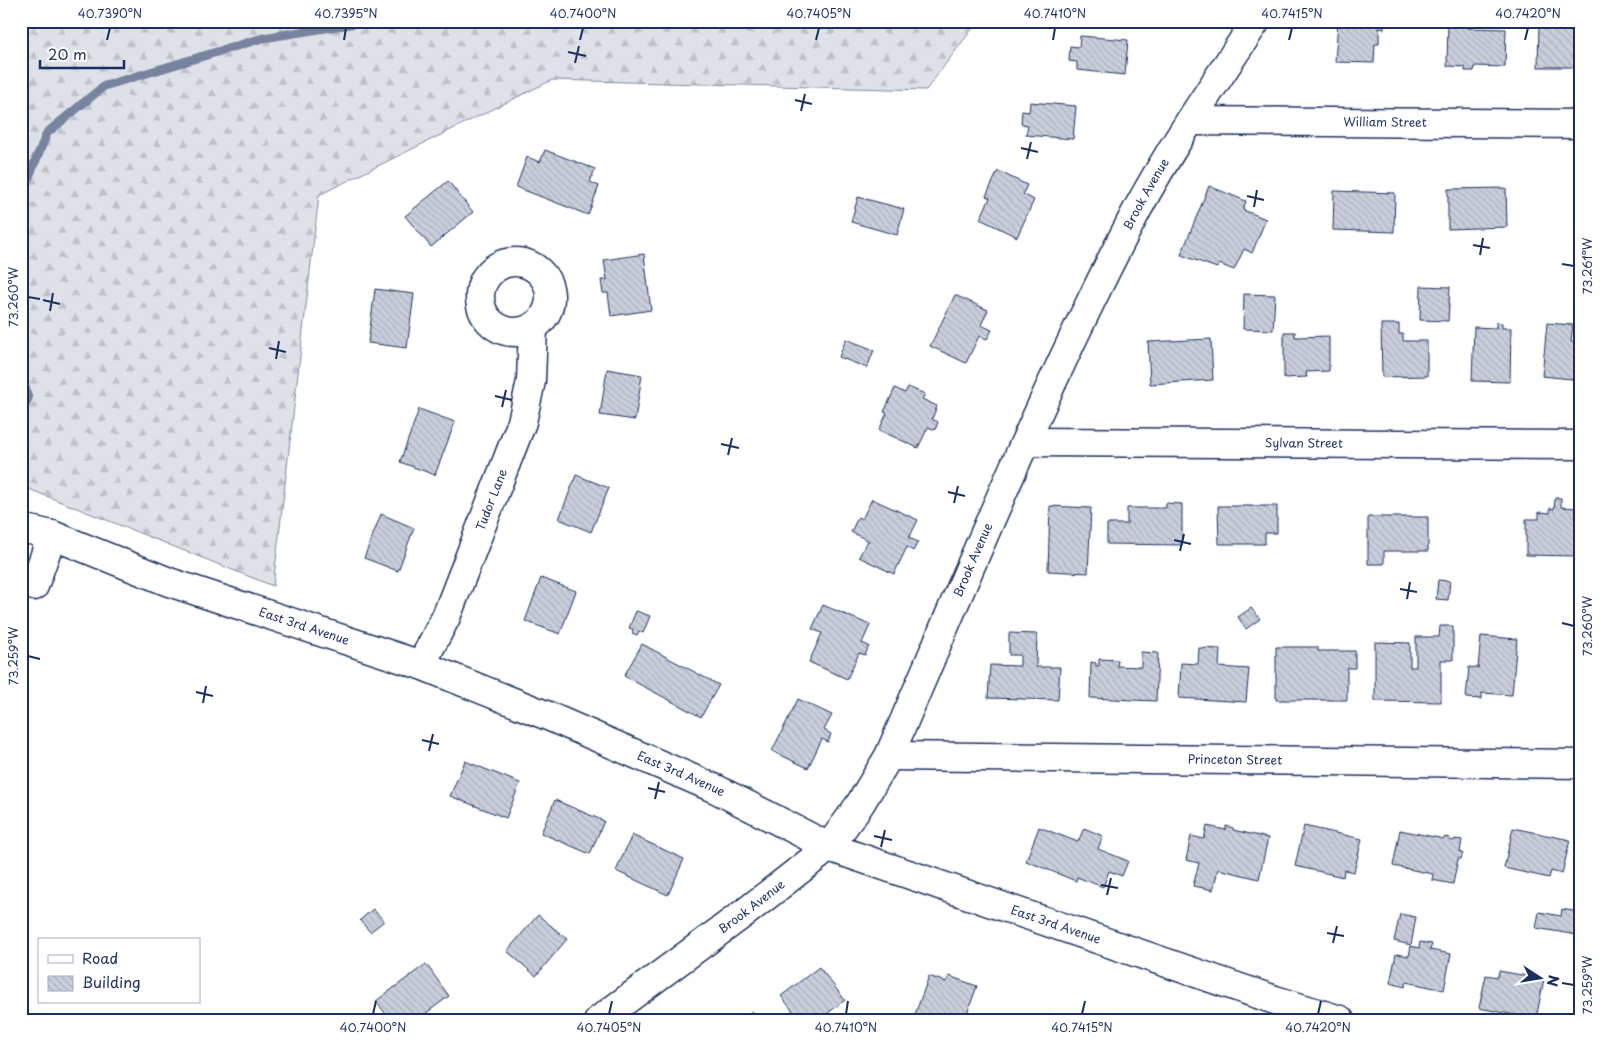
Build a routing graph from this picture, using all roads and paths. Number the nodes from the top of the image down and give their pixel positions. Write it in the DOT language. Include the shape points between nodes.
graph roads {
  1 [pos="1256,21"];
  2 [pos="1190,121"];
  3 [pos="1581,124"];
  4 [pos="533,327"];
  5 [pos="1026,442"];
  6 [pos="1581,445"];
  7 [pos="21,528"];
  8 [pos="52,535"];
  9 [pos="34,586"];
  10 [pos="421,665"];
  11 [pos="889,756"];
  12 [pos="1581,764"];
  13 [pos="829,846"];
  14 [pos="1274,1010"];
  15 [pos="598,1020"];
  16 [pos="1340,1020"];
  1 -- 2 [label="street, Brook Avenue"];
  2 -- 3 [label="street, William Street"];
  2 -- 5 [label="street, Brook Avenue" via="1138,208 1084,315"];
  4 -- 10 [label="street, Tudor Lane" via="531,381 522,422 446,617"];
  5 -- 6 [label="street, Sylvan Street"];
  5 -- 11 [label="street, Brook Avenue"];
  7 -- 8 [label="street, East 3rd Avenue"];
  8 -- 9 [label="street"];
  8 -- 10 [label="street, East 3rd Avenue" via="169,582"];
  10 -- 13 [label="street, East 3rd Avenue" via="716,789"];
  11 -- 12 [label="street, Princeton Street"];
  11 -- 13 [label="street, Brook Avenue"];
  13 -- 14 [label="street, East 3rd Avenue"];
  13 -- 15 [label="street, Brook Avenue" via="747,911"];
  14 -- 16 [label="street, East 3rd Avenue"];
}
